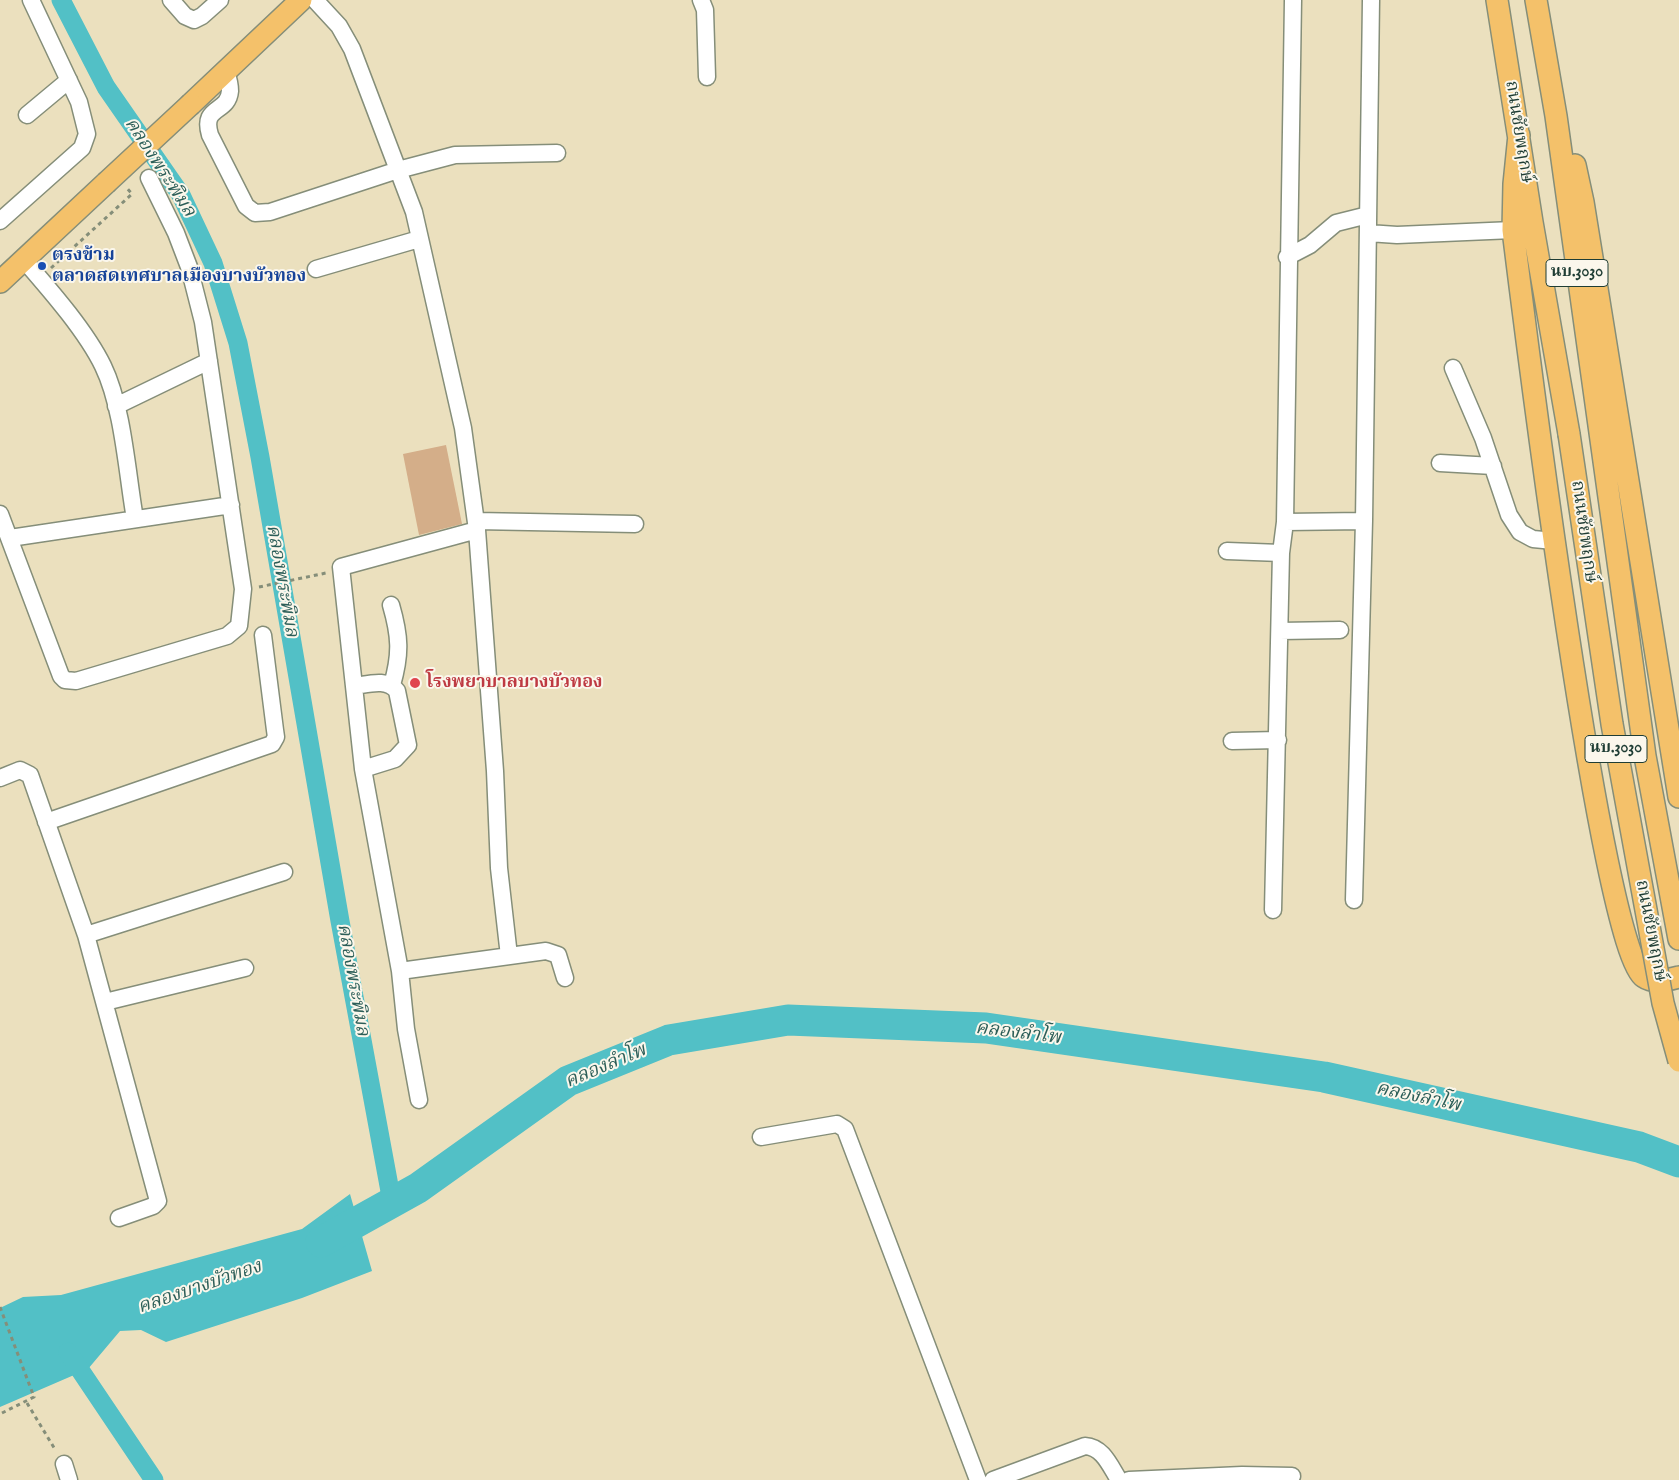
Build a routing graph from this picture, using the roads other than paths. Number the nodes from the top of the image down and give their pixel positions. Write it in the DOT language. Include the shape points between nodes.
graph roads {
  1 [pos="31,0"];
  2 [pos="172,0"];
  3 [pos="220,0"];
  4 [pos="301,0"];
  5 [pos="315,0"];
  6 [pos="702,0"];
  7 [pos="1293,0"];
  8 [pos="1371,0"];
  9 [pos="1497,0"];
  10 [pos="1536,0"];
  11 [pos="226,71"];
  12 [pos="707,77"];
  13 [pos="69,80"];
  14 [pos="27,115"];
  15 [pos="1556,116"];
  16 [pos="1519,135"];
  17 [pos="557,153"];
  18 [pos="398,170"];
  19 [pos="149,178"];
  20 [pos="1368,215"];
  21 [pos="0,221"];
  22 [pos="1513,230"];
  23 [pos="1368,233"];
  24 [pos="419,239"];
  25 [pos="1287,257"];
  26 [pos="24,260"];
  27 [pos="316,268"];
  28 [pos="0,282"];
  29 [pos="210,361"];
  30 [pos="1453,368"];
  31 [pos="116,406"];
  32 [pos="1440,463"];
  33 [pos="1493,466"];
  34 [pos="231,505"];
  35 [pos="0,514"];
  36 [pos="135,519"];
  37 [pos="1364,521"];
  38 [pos="1285,522"];
  39 [pos="635,524"];
  40 [pos="476,526"];
  41 [pos="10,538"];
  42 [pos="1554,542"];
  43 [pos="1227,551"];
  44 [pos="1281,553"];
  45 [pos="391,605"];
  46 [pos="1340,630"];
  47 [pos="1280,631"];
  48 [pos="262,634"];
  49 [pos="392,685"];
  50 [pos="354,686"];
  51 [pos="1278,740"];
  52 [pos="1232,741"];
  53 [pos="363,769"];
  54 [pos="0,778"];
  55 [pos="1679,797"];
  56 [pos="46,822"];
  57 [pos="284,872"];
  58 [pos="1354,900"];
  59 [pos="1274,910"];
  60 [pos="86,935"];
  61 [pos="1679,939"];
  62 [pos="509,956"];
  63 [pos="245,968"];
  64 [pos="400,971"];
  65 [pos="1679,977"];
  66 [pos="565,978"];
  67 [pos="106,1002"];
  68 [pos="1679,1061"];
  69 [pos="419,1100"];
  70 [pos="761,1137"];
  71 [pos="119,1218"];
  72 [pos="64,1464"];
  73 [pos="1292,1476"];
  74 [pos="1242,1477"];
  75 [pos="70,1480"];
  76 [pos="978,1480"];
  77 [pos="993,1480"];
  78 [pos="1119,1480"];
  79 [pos="1129,1480"];
  1 -- 13 [label="street"];
  2 -- 3 [label="street" via="185,16 194,20"];
  4 -- 11 [label="main road"];
  5 -- 18 [label="street" via="339,26 352,49"];
  6 -- 12 [label="street"];
  7 -- 25 [label="street"];
  8 -- 20 [label="street"];
  9 -- 16 [label="main road, ถนนชัยพฤกษ์ / นบ.3030"];
  10 -- 15 [label="main road, ถนนชัยพฤกษ์ / นบ.3030"];
  11 -- 18 [label="street" via="230,92 227,100 206,123 246,206 255,213 270,212"];
  11 -- 26 [label="main road, bridge"];
  13 -- 14 [label="street"];
  13 -- 21 [label="street" via="85,120 87,134 82,148"];
  15 -- 55 [label="main road" via="1575,164 1583,202"];
  15 -- 61 [label="main road, ถนนชัยพฤกษ์ / นบ.3030" via="1645,756"];
  16 -- 22 [label="main road"];
  16 -- 68 [label="main road, ถนนชัยพฤกษ์ / นบ.3030, bridge" via="1569,434 1612,724 1663,1003"];
  17 -- 18 [label="street" via="455,155"];
  18 -- 24 [label="street" via="414,212"];
  19 -- 29 [label="street" via="189,267"];
  20 -- 23 [label="street"];
  20 -- 25 [label="street" via="1336,224 1310,245"];
  22 -- 23 [label="street" via="1397,235"];
  22 -- 42 [label="main road"];
  23 -- 37 [label="street"];
  24 -- 27 [label="street"];
  24 -- 40 [label="street" via="463,428"];
  25 -- 38 [label="street"];
  26 -- 28 [label="main road"];
  26 -- 31 [label="street" via="92,346 104,368"];
  29 -- 31 [label="street"];
  29 -- 34 [label="street"];
  30 -- 33 [label="street"];
  31 -- 36 [label="street"];
  32 -- 33 [label="street"];
  33 -- 42 [label="street" via="1509,515 1520,532"];
  34 -- 36 [label="street"];
  34 -- 41 [label="street" via="243,590 239,626 235,631 76,682 61,676"];
  35 -- 41 [label="street"];
  36 -- 41 [label="street"];
  37 -- 38 [label="street"];
  37 -- 58 [label="street"];
  38 -- 44 [label="street"];
  39 -- 40 [label="street"];
  40 -- 50 [label="street" via="340,567"];
  40 -- 62 [label="street" via="495,761 499,868"];
  42 -- 65 [label="main road" via="1589,768 1619,915 1632,960 1644,977 1658,982"];
  43 -- 44 [label="street"];
  44 -- 47 [label="street"];
  45 -- 49 [label="street" via="398,628 400,660"];
  46 -- 47 [label="street"];
  47 -- 51 [label="street"];
  48 -- 56 [label="street" via="276,738 272,744"];
  49 -- 50 [label="street" via="383,682"];
  49 -- 53 [label="street" via="397,691 408,746 395,759"];
  50 -- 53 [label="street"];
  51 -- 52 [label="street"];
  51 -- 59 [label="street"];
  53 -- 64 [label="street"];
  54 -- 56 [label="street" via="15,771 28,773"];
  56 -- 60 [label="street"];
  57 -- 60 [label="street"];
  60 -- 67 [label="street"];
  62 -- 64 [label="street"];
  62 -- 66 [label="street" via="554,952 558,955"];
  63 -- 67 [label="street"];
  64 -- 69 [label="street" via="406,1029"];
  67 -- 71 [label="street" via="158,1201 153,1206"];
  70 -- 76 [label="street" via="838,1124 845,1129"];
  72 -- 75 [label="street"];
  73 -- 74 [label="street"];
  74 -- 79 [label="street"];
  77 -- 78 [label="street" via="1086,1446 1102,1453"];
}
